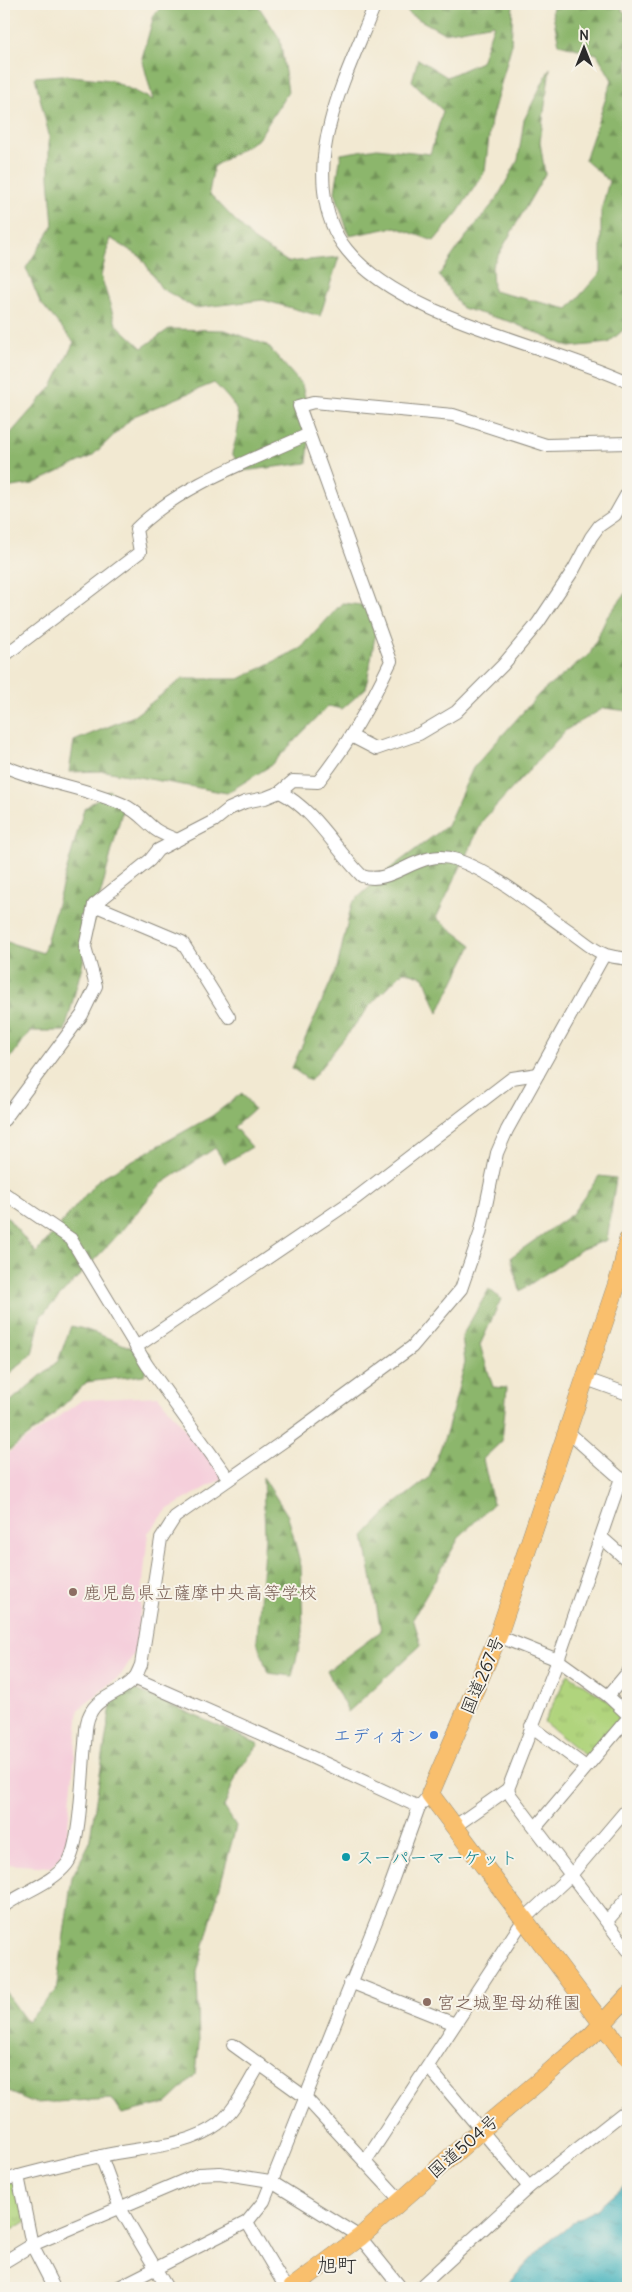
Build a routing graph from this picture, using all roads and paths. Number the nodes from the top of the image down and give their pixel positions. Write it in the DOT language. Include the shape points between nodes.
graph roads {
  1 [pos="376,4"];
  2 [pos="628,382"];
  3 [pos="309,434"];
  4 [pos="628,443"];
  5 [pos="628,492"];
  6 [pos="4,656"];
  7 [pos="351,736"];
  8 [pos="4,766"];
  9 [pos="280,792"];
  10 [pos="177,840"];
  11 [pos="94,905"];
  12 [pos="604,955"];
  13 [pos="628,959"];
  14 [pos="229,1017"];
  15 [pos="538,1074"];
  16 [pos="4,1120"];
  17 [pos="4,1193"];
  18 [pos="628,1240"];
  19 [pos="136,1347"];
  20 [pos="586,1379"];
  21 [pos="627,1389"];
  22 [pos="568,1432"];
  23 [pos="229,1479"];
  24 [pos="625,1481"];
  25 [pos="601,1537"];
  26 [pos="628,1561"];
  27 [pos="498,1636"];
  28 [pos="558,1660"];
  29 [pos="628,1672"];
  30 [pos="134,1678"];
  31 [pos="608,1696"];
  32 [pos="628,1717"];
  33 [pos="531,1726"];
  34 [pos="586,1767"];
  35 [pos="508,1789"];
  36 [pos="425,1800"];
  37 [pos="628,1808"];
  38 [pos="454,1827"];
  39 [pos="536,1827"];
  40 [pos="571,1875"];
  41 [pos="628,1897"];
  42 [pos="4,1906"];
  43 [pos="524,1919"];
  44 [pos="607,1922"];
  45 [pos="628,1950"];
  46 [pos="350,1982"];
  47 [pos="628,1996"];
  48 [pos="455,2024"];
  49 [pos="603,2024"];
  50 [pos="233,2046"];
  51 [pos="628,2058"];
  52 [pos="260,2064"];
  53 [pos="428,2067"];
  54 [pos="305,2097"];
  55 [pos="628,2110"];
  56 [pos="481,2130"];
  57 [pos="101,2156"];
  58 [pos="365,2162"];
  59 [pos="18,2176"];
  60 [pos="4,2180"];
  61 [pos="270,2181"];
  62 [pos="530,2187"];
  63 [pos="400,2201"];
  64 [pos="120,2208"];
  65 [pos="247,2222"];
  66 [pos="360,2237"];
  67 [pos="32,2246"];
  68 [pos="4,2262"];
  69 [pos="155,2270"];
  70 [pos="54,2288"];
  71 [pos="117,2288"];
  72 [pos="167,2288"];
  73 [pos="286,2288"];
  74 [pos="292,2288"];
  75 [pos="402,2288"];
  76 [pos="419,2288"];
  1 -- 2 [label="street" via="338,96 325,153 325,201 334,230 346,250 386,285 416,301 600,368"];
  3 -- 4 [label="street" via="299,406 314,402 453,415 546,445"];
  3 -- 6 [label="street" via="153,512 136,529 140,552"];
  3 -- 7 [label="street" via="391,661 367,712"];
  5 -- 7 [label="street" via="615,515 599,526 591,537 538,623 503,665 456,712 419,734 376,749"];
  7 -- 9 [label="street" via="318,782 293,781"];
  8 -- 10 [label="street" via="74,786 121,804 139,813 155,829"];
  9 -- 10 [label="street" via="244,802"];
  9 -- 12 [label="street" via="317,820 362,876 368,878 398,872 433,856 457,860 509,889"];
  10 -- 11 [label="street" via="158,850"];
  11 -- 14 [label="street" via="182,942"];
  11 -- 16 [label="street" via="86,947 96,986 82,1015"];
  12 -- 13 [label="street"];
  12 -- 15 [label="street"];
  15 -- 19 [label="street" via="512,1078 356,1198"];
  15 -- 23 [label="street" via="497,1153 480,1234 461,1289 412,1347"];
  17 -- 19 [label="street" via="71,1239"];
  18 -- 20 [label="highway, 国道267号" via="622,1269"];
  19 -- 23 [label="street"];
  20 -- 21 [label="street"];
  20 -- 22 [label="highway, 国道267号"];
  22 -- 24 [label="street"];
  22 -- 27 [label="highway, 国道267号"];
  23 -- 30 [label="street" via="175,1517 162,1539 141,1665"];
  24 -- 25 [label="street"];
  25 -- 26 [label="street"];
  25 -- 28 [label="street"];
  27 -- 28 [label="street"];
  27 -- 36 [label="highway, 国道267号"];
  28 -- 31 [label="street"];
  28 -- 33 [label="street"];
  29 -- 31 [label="street"];
  30 -- 36 [label="street" via="277,1741"];
  30 -- 42 [label="street" via="90,1712 78,1836 67,1864"];
  31 -- 32 [label="street"];
  32 -- 34 [label="street"];
  33 -- 34 [label="street"];
  33 -- 35 [label="street"];
  34 -- 39 [label="street"];
  35 -- 38 [label="street"];
  35 -- 39 [label="street"];
  36 -- 38 [label="highway"];
  36 -- 46 [label="street"];
  37 -- 40 [label="street"];
  38 -- 43 [label="highway"];
  39 -- 40 [label="street"];
  40 -- 43 [label="street"];
  40 -- 44 [label="street"];
  41 -- 44 [label="street"];
  43 -- 48 [label="street"];
  43 -- 49 [label="highway"];
  44 -- 45 [label="street"];
  46 -- 48 [label="street"];
  46 -- 54 [label="street"];
  47 -- 49 [label="highway, 国道504号"];
  48 -- 53 [label="street"];
  49 -- 51 [label="highway"];
  49 -- 56 [label="highway, 国道504号"];
  50 -- 52 [label="street"];
  52 -- 54 [label="street"];
  52 -- 57 [label="street" via="220,2123 200,2135"];
  53 -- 56 [label="street"];
  53 -- 58 [label="street"];
  54 -- 58 [label="street"];
  54 -- 61 [label="street"];
  55 -- 62 [label="street"];
  56 -- 62 [label="street"];
  56 -- 63 [label="highway, 国道504号"];
  57 -- 59 [label="street"];
  57 -- 64 [label="street"];
  58 -- 63 [label="street"];
  59 -- 60 [label="street"];
  59 -- 67 [label="street"];
  61 -- 64 [label="street" via="220,2173 199,2174"];
  61 -- 65 [label="street" via="264,2201"];
  61 -- 66 [label="street"];
  62 -- 76 [label="street"];
  63 -- 66 [label="highway, 国道504号"];
  64 -- 67 [label="street"];
  64 -- 69 [label="street"];
  65 -- 69 [label="street"];
  65 -- 73 [label="street"];
  66 -- 74 [label="highway, 国道504号"];
  66 -- 75 [label="street"];
  67 -- 68 [label="street"];
  67 -- 70 [label="street"];
  69 -- 71 [label="street"];
  69 -- 72 [label="street"];
}
